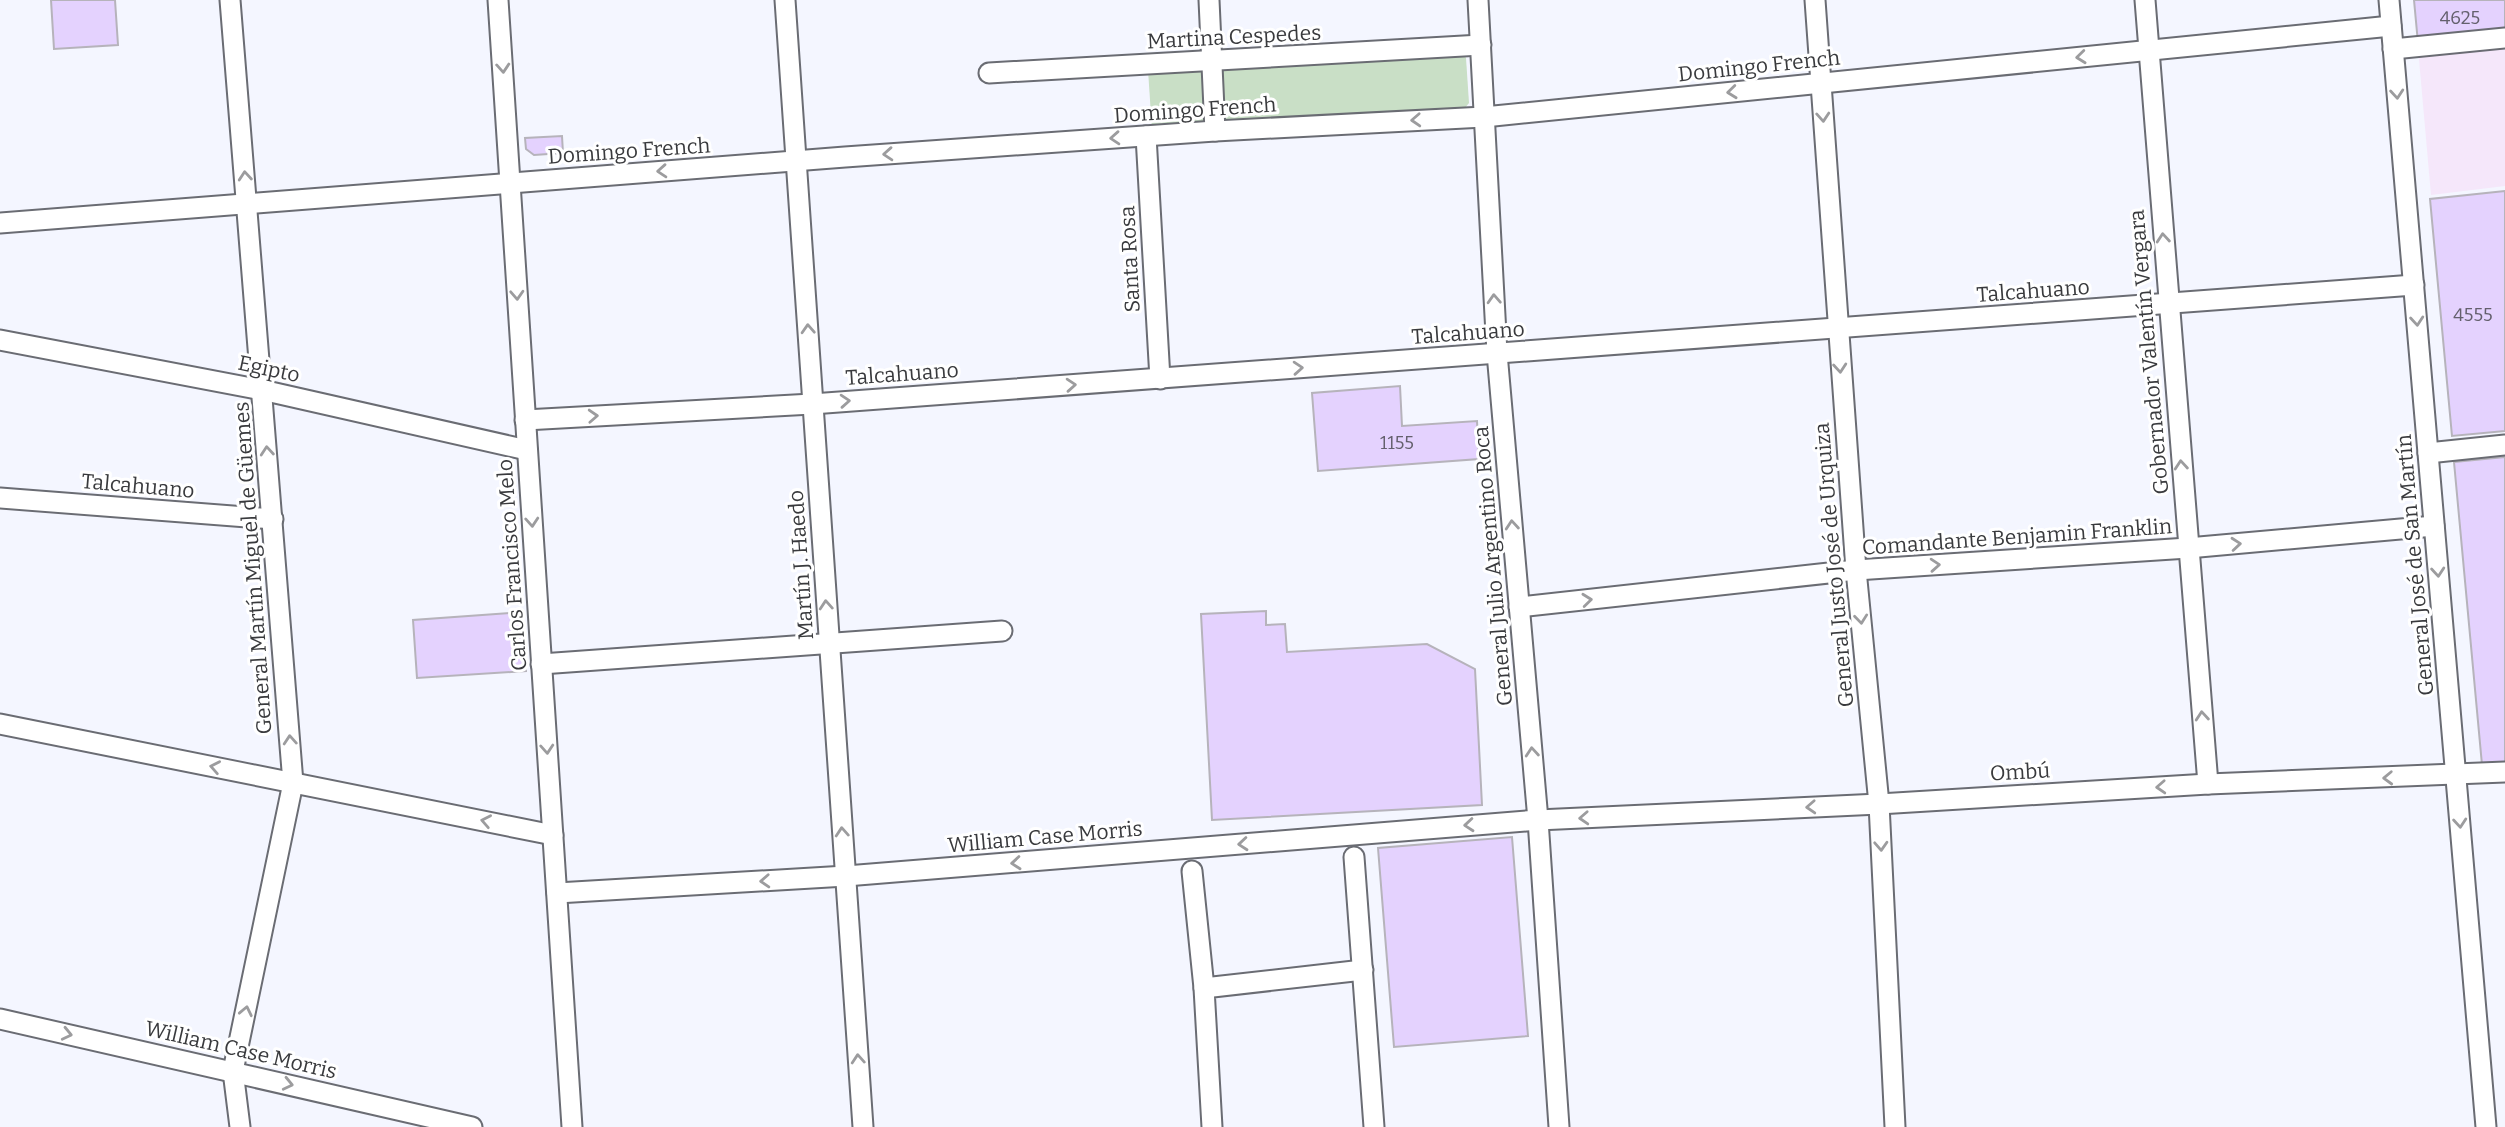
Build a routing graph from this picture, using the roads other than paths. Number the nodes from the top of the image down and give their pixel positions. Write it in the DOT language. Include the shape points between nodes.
graph roads {
  1 [pos="230,0"];
  2 [pos="498,0"];
  3 [pos="785,0"];
  4 [pos="1209,0"];
  5 [pos="1478,0"];
  6 [pos="1815,0"];
  7 [pos="2145,0"];
  8 [pos="2389,0"];
  9 [pos="2391,26"];
  10 [pos="2505,38"];
  11 [pos="1481,45"];
  12 [pos="2393,49"];
  13 [pos="2148,50"];
  14 [pos="1212,62"];
  15 [pos="989,74"];
  16 [pos="1821,83"];
  17 [pos="1484,117"];
  18 [pos="1215,131"];
  19 [pos="1146,136"];
  20 [pos="797,161"];
  21 [pos="510,182"];
  22 [pos="247,205"];
  23 [pos="0,223"];
  24 [pos="2414,285"];
  25 [pos="2168,304"];
  26 [pos="1837,328"];
  27 [pos="0,340"];
  28 [pos="1497,353"];
  29 [pos="1160,379"];
  30 [pos="262,390"];
  31 [pos="812,404"];
  32 [pos="525,420"];
  33 [pos="2505,445"];
  34 [pos="527,450"];
  35 [pos="2428,453"];
  36 [pos="0,498"];
  37 [pos="273,519"];
  38 [pos="2434,526"];
  39 [pos="2188,548"];
  40 [pos="1856,570"];
  41 [pos="1519,607"];
  42 [pos="1002,631"];
  43 [pos="829,643"];
  44 [pos="541,664"];
  45 [pos="0,724"];
  46 [pos="2505,772"];
  47 [pos="2456,776"];
  48 [pos="293,783"];
  49 [pos="2208,784"];
  50 [pos="1879,804"];
  51 [pos="1538,820"];
  52 [pos="553,835"];
  53 [pos="1354,858"];
  54 [pos="1192,871"];
  55 [pos="846,876"];
  56 [pos="556,893"];
  57 [pos="1363,970"];
  58 [pos="1204,988"];
  59 [pos="0,1019"];
  60 [pos="233,1071"];
  61 [pos="240,1127"];
  62 [pos="472,1127"];
  63 [pos="572,1127"];
  64 [pos="863,1127"];
  65 [pos="1212,1127"];
  66 [pos="1374,1127"];
  67 [pos="1559,1127"];
  68 [pos="1895,1127"];
  69 [pos="2486,1127"];
  22 -- 1 [label="street, General Martín Miguel de Güemes, one-way"];
  2 -- 21 [label="street, Carlos Francisco Melo, one-way"];
  3 -- 20 [label="street, Martín J. Haedo"];
  4 -- 14 [label="street"];
  5 -- 11 [label="street, General Julio Argentino Roca"];
  6 -- 16 [label="street, General Justo José de Urquiza"];
  7 -- 13 [label="street, Gobernador Valentín Vergara"];
  8 -- 9 [label="street, General José de San Martín"];
  9 -- 12 [label="street, General José de San Martín"];
  9 -- 13 [label="street, Domingo French"];
  10 -- 12 [label="street"];
  11 -- 14 [label="street, Martina Cespedes"];
  11 -- 17 [label="street, General Julio Argentino Roca"];
  12 -- 24 [label="street, General José de San Martín, one-way"];
  13 -- 16 [label="street, Domingo French, one-way"];
  25 -- 13 [label="street, Gobernador Valentín Vergara, one-way"];
  14 -- 15 [label="street, Martina Cespedes"];
  14 -- 18 [label="street"];
  16 -- 17 [label="street, Domingo French, one-way"];
  16 -- 26 [label="street, General Justo José de Urquiza, one-way"];
  17 -- 18 [label="street, Domingo French, one-way"];
  28 -- 17 [label="street, General Julio Argentino Roca, one-way"];
  18 -- 19 [label="street, Domingo French"];
  19 -- 20 [label="street, Domingo French, one-way"];
  19 -- 29 [label="street, Santa Rosa"];
  20 -- 21 [label="street, Domingo French, one-way"];
  31 -- 20 [label="street, Martín J. Haedo, one-way"];
  21 -- 22 [label="street, Domingo French"];
  21 -- 32 [label="street, Carlos Francisco Melo, one-way"];
  22 -- 23 [label="street, Domingo French"];
  22 -- 30 [label="street, General Martín Miguel de Güemes"];
  24 -- 25 [label="street, Talcahuano"];
  24 -- 35 [label="street, General José de San Martín, one-way"];
  25 -- 26 [label="street, Talcahuano"];
  39 -- 25 [label="street, Gobernador Valentín Vergara, one-way"];
  26 -- 28 [label="street, Talcahuano"];
  26 -- 40 [label="street, General Justo José de Urquiza, one-way"];
  27 -- 30 [label="street, Egipto"];
  29 -- 28 [label="street, Talcahuano, one-way"];
  41 -- 28 [label="street, General Julio Argentino Roca, one-way"];
  31 -- 29 [label="street, Talcahuano, one-way"];
  30 -- 34 [label="street, Egipto"];
  37 -- 30 [label="street, General Martín Miguel de Güemes, one-way"];
  32 -- 31 [label="street, Talcahuano, one-way"];
  43 -- 31 [label="street, Martín J. Haedo, one-way"];
  32 -- 34 [label="street, Carlos Francisco Melo"];
  33 -- 35 [label="street"];
  34 -- 44 [label="street, Carlos Francisco Melo, one-way"];
  35 -- 38 [label="street, General José de San Martín"];
  36 -- 37 [label="street, Talcahuano"];
  48 -- 37 [label="street, General Martín Miguel de Güemes, one-way"];
  39 -- 38 [label="street, Comandante Benjamin Franklin, one-way"];
  38 -- 47 [label="street, General José de San Martín, one-way"];
  40 -- 39 [label="street, Comandante Benjamin Franklin, one-way"];
  49 -- 39 [label="street, Gobernador Valentín Vergara, one-way"];
  41 -- 40 [label="street, Comandante Benjamin Franklin, one-way"];
  40 -- 50 [label="street, General Justo José de Urquiza, one-way"];
  51 -- 41 [label="street, General Julio Argentino Roca, one-way"];
  42 -- 43 [label="street"];
  43 -- 44 [label="street"];
  55 -- 43 [label="street, Martín J. Haedo, one-way"];
  44 -- 52 [label="street, Carlos Francisco Melo, one-way"];
  48 -- 45 [label="street, one-way"];
  46 -- 47 [label="street, Ombú"];
  47 -- 49 [label="street, Ombú, one-way"];
  47 -- 69 [label="street, General José de San Martín, one-way"];
  52 -- 48 [label="street, one-way"];
  60 -- 48 [label="street, General Martín Miguel de Güemes, one-way"];
  49 -- 50 [label="street, Ombú, one-way"];
  50 -- 51 [label="street, Ombú, one-way"];
  50 -- 68 [label="street, General Justo José de Urquiza, one-way"];
  51 -- 55 [label="street, William Case Morris, one-way"];
  51 -- 67 [label="street, General Julio Argentino Roca"];
  52 -- 56 [label="street, Carlos Francisco Melo"];
  53 -- 57 [label="street"];
  54 -- 58 [label="street"];
  55 -- 56 [label="street, William Case Morris, one-way"];
  64 -- 55 [label="street, Martín J. Haedo, one-way"];
  56 -- 63 [label="street, Carlos Francisco Melo"];
  57 -- 58 [label="street"];
  57 -- 66 [label="street"];
  58 -- 65 [label="street"];
  59 -- 60 [label="street, William Case Morris, one-way"];
  60 -- 61 [label="street, General Martín Miguel de Güemes"];
  60 -- 62 [label="street, William Case Morris, one-way"];
}
